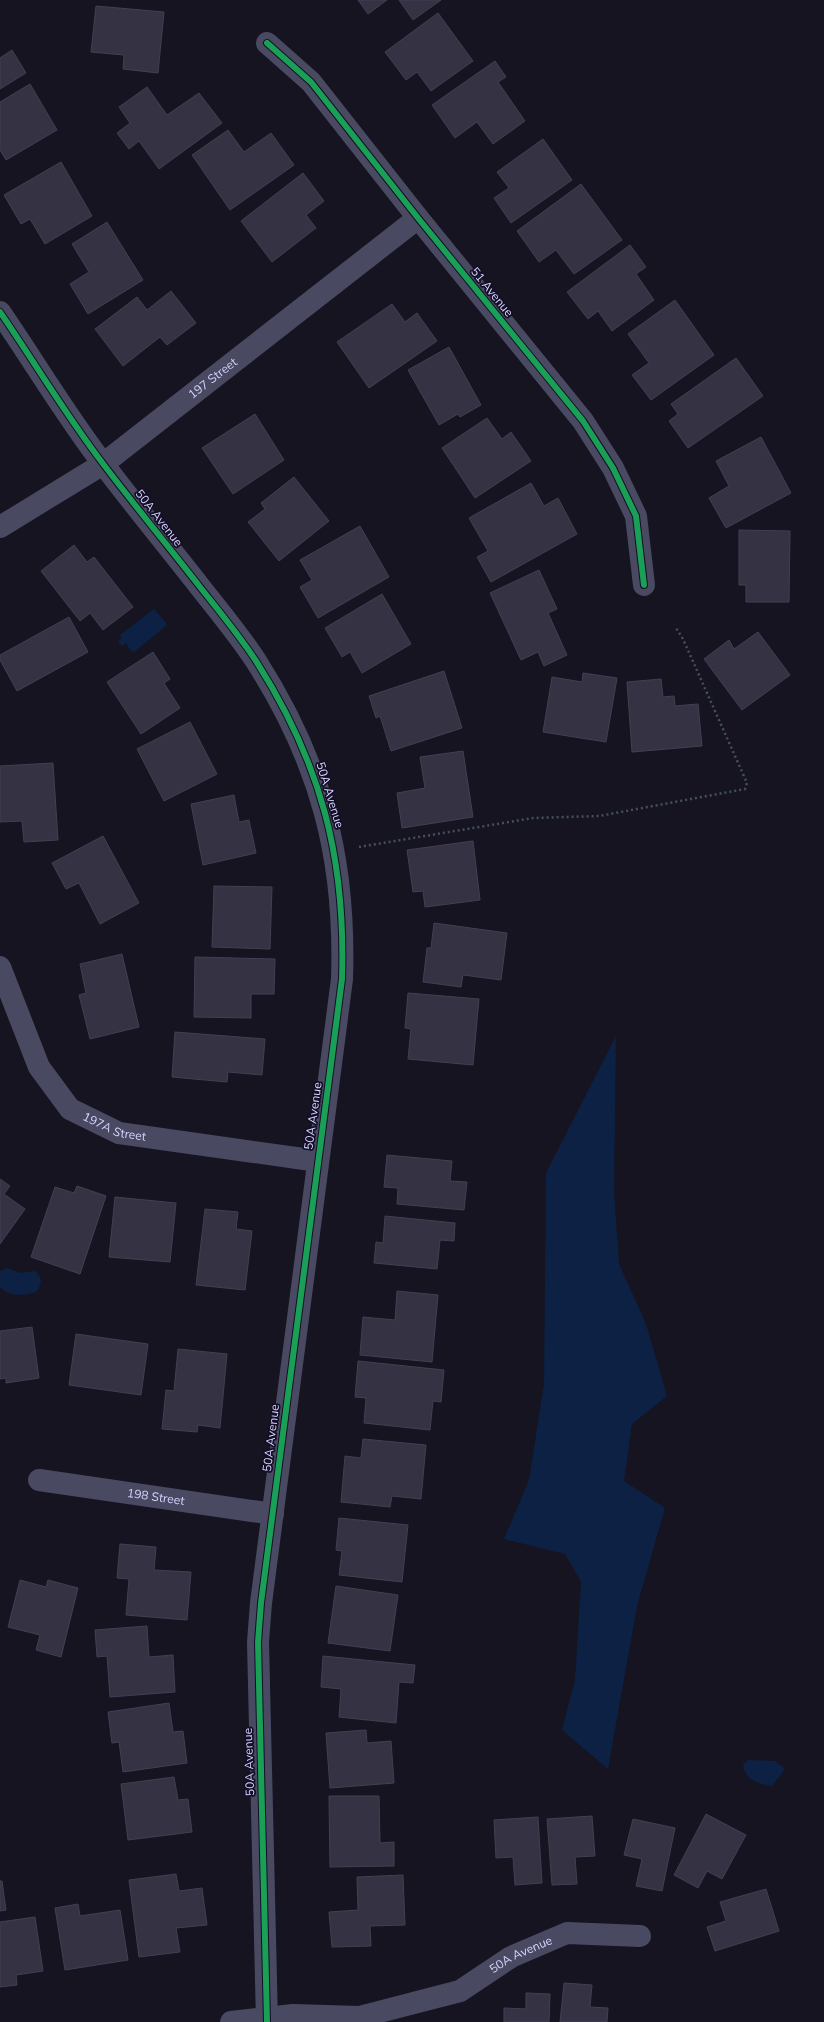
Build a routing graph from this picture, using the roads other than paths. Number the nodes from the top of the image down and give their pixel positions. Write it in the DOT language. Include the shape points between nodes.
graph roads {
  1 [pos="267,44"];
  2 [pos="418,218"];
  3 [pos="0,312"];
  4 [pos="103,464"];
  5 [pos="0,527"];
  6 [pos="644,585"];
  7 [pos="0,968"];
  8 [pos="318,1161"];
  9 [pos="39,1480"];
  10 [pos="273,1514"];
  11 [pos="640,1936"];
  12 [pos="267,2020"];
  13 [pos="231,2022"];
  1 -- 2 [label="street, 51 Avenue" via="311,82"];
  2 -- 4 [label="street, 197 Street"];
  2 -- 6 [label="street, 51 Avenue" via="583,421 613,468 636,516"];
  3 -- 4 [label="street, 50A Avenue"];
  4 -- 5 [label="street, 197 Street"];
  4 -- 8 [label="street, 50A Avenue" via="229,623 255,660 280,702 315,778 325,810 342,901 344,939 342,979"];
  7 -- 8 [label="street, 197A Street" via="39,1067 70,1109 119,1133"];
  8 -- 10 [label="street, 50A Avenue"];
  9 -- 10 [label="street, 198 Street"];
  10 -- 12 [label="street, 50A Avenue" via="258,1642"];
  11 -- 12 [label="street, 50A Avenue" via="567,1933 511,1957 460,1991 360,2017 293,2015"];
  12 -- 13 [label="street"];
}
